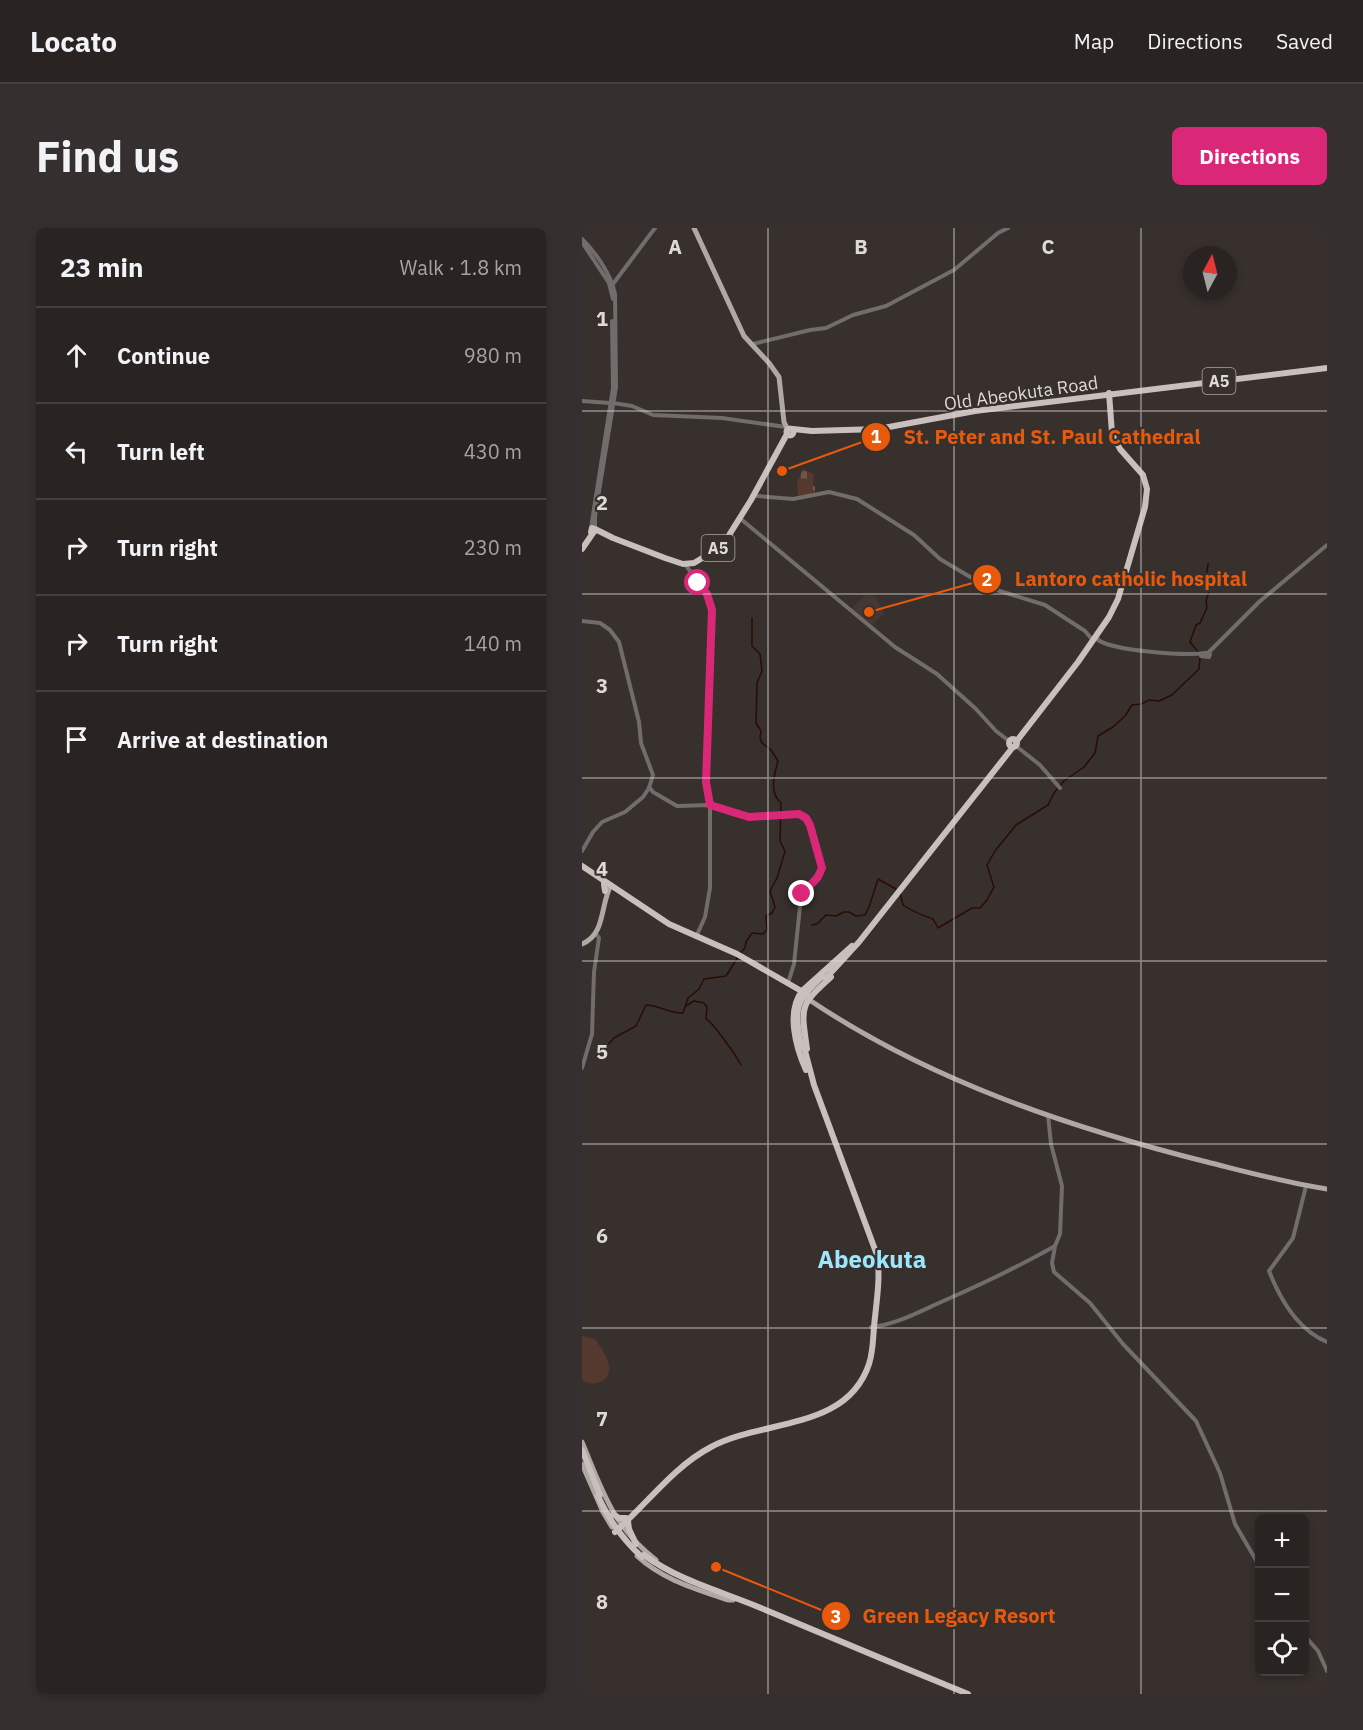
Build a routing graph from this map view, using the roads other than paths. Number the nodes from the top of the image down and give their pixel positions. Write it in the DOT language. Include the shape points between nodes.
graph roads {
  1 [pos="655,228"];
  2 [pos="695,228"];
  3 [pos="1008,228"];
  4 [pos="582,240"];
  5 [pos="602,268"];
  6 [pos="613,284"];
  7 [pos="753,344"];
  8 [pos="1327,368"];
  9 [pos="1108,395"];
  10 [pos="582,401"];
  11 [pos="612,403"];
  12 [pos="790,431"];
  13 [pos="757,496"];
  14 [pos="742,520"];
  15 [pos="593,530"];
  16 [pos="1327,546"];
  17 [pos="582,548"];
  18 [pos="665,559"];
  19 [pos="688,567"];
  20 [pos="582,621"];
  21 [pos="1092,636"];
  22 [pos="1203,654"];
  23 [pos="1013,743"];
  24 [pos="1059,787"];
  25 [pos="648,789"];
  26 [pos="711,806"];
  27 [pos="582,851"];
  28 [pos="582,867"];
  29 [pos="608,887"];
  30 [pos="596,934"];
  31 [pos="698,936"];
  32 [pos="582,943"];
  33 [pos="853,946"];
  34 [pos="739,957"];
  35 [pos="788,983"];
  36 [pos="798,993"];
  37 [pos="812,997"];
  38 [pos="583,1067"];
  39 [pos="809,1075"];
  40 [pos="968,1083"];
  41 [pos="1048,1115"];
  42 [pos="1113,1136"];
  43 [pos="1306,1186"];
  44 [pos="1327,1188"];
  45 [pos="1054,1248"];
  46 [pos="872,1326"];
  47 [pos="1327,1342"];
  48 [pos="582,1442"];
  49 [pos="582,1450"];
  50 [pos="582,1457"];
  51 [pos="582,1464"];
  52 [pos="599,1495"];
  53 [pos="613,1514"];
  54 [pos="627,1520"];
  55 [pos="621,1525"];
  56 [pos="614,1530"];
  57 [pos="636,1544"];
  58 [pos="1255,1558"];
  59 [pos="734,1599"];
  60 [pos="1309,1640"];
  61 [pos="1327,1671"];
  62 [pos="963,1694"];
  63 [pos="968,1694"];
  1 -- 6 [label="street"];
  2 -- 7 [label="main road"];
  2 -- 12 [label="main road" via="744,336 779,377"];
  3 -- 7 [label="street" via="954,270 886,306 826,328"];
  4 -- 5 [label="street"];
  5 -- 6 [label="street"];
  5 -- 11 [label="street" via="613,298"];
  6 -- 11 [label="street" via="616,377"];
  7 -- 12 [label="main road" via="780,376"];
  8 -- 9 [label="highway, Old Abeokuta Road / A5"];
  9 -- 12 [label="highway, Old Abeokuta Road / A5" via="878,431"];
  9 -- 21 [label="highway" via="1114,439 1141,471 1147,489 1145,507 1112,606"];
  10 -- 11 [label="street"];
  11 -- 12 [label="street" via="632,405 653,415 729,419"];
  11 -- 15 [label="street"];
  12 -- 13 [label="highway, A5"];
  12 -- 18 [label="highway, A5" via="723,544 692,564"];
  13 -- 14 [label="highway, A5"];
  13 -- 21 [label="street" via="793,499 828,492 857,499 914,535 937,558 982,584 1045,605"];
  14 -- 19 [label="highway, A5" via="722,548"];
  14 -- 23 [label="street" via="894,646 937,674"];
  15 -- 17 [label="highway"];
  15 -- 18 [label="highway, A5"];
  16 -- 22 [label="street"];
  18 -- 19 [label="highway, A5"];
  19 -- 26 [label="street" via="707,594 712,610 706,782"];
  20 -- 25 [label="street" via="600,622 620,645 641,743 652,773"];
  21 -- 22 [label="street" via="1125,650"];
  21 -- 22 [label="street" via="1101,643 1123,648"];
  21 -- 23 [label="highway"];
  23 -- 24 [label="street"];
  23 -- 33 [label="highway"];
  25 -- 26 [label="street" via="674,805"];
  25 -- 27 [label="street" via="625,812 602,822"];
  26 -- 31 [label="street" via="710,898"];
  26 -- 35 [label="street" via="749,817 801,814 808,820 822,868 802,894"];
  28 -- 29 [label="highway"];
  29 -- 30 [label="main road"];
  29 -- 31 [label="highway" via="669,924"];
  29 -- 32 [label="main road" via="596,930"];
  30 -- 32 [label="main road"];
  30 -- 38 [label="street" via="599,938 592,1032"];
  31 -- 34 [label="highway"];
  33 -- 36 [label="highway"];
  33 -- 37 [label="highway" via="845,963"];
  33 -- 39 [label="highway, bridge" via="798,1004"];
  34 -- 35 [label="highway"];
  34 -- 36 [label="highway"];
  35 -- 36 [label="highway"];
  36 -- 37 [label="highway"];
  36 -- 39 [label="highway" via="794,1025 800,1058"];
  37 -- 39 [label="highway" via="803,1009"];
  37 -- 40 [label="main road" via="893,1050"];
  39 -- 46 [label="highway" via="875,1249 878,1268"];
  40 -- 41 [label="main road"];
  40 -- 42 [label="main road"];
  41 -- 42 [label="main road"];
  41 -- 45 [label="street" via="1062,1186 1060,1234"];
  42 -- 43 [label="main road"];
  42 -- 44 [label="main road"];
  43 -- 44 [label="main road"];
  43 -- 47 [label="street" via="1293,1238 1269,1271 1305,1329"];
  45 -- 46 [label="street" via="892,1322"];
  45 -- 58 [label="street" via="1054,1272 1090,1303 1196,1421 1220,1473 1235,1524"];
  46 -- 54 [label="highway" via="872,1353 866,1372 840,1404 697,1453"];
  48 -- 53 [label="main road"];
  49 -- 52 [label="highway"];
  50 -- 52 [label="highway"];
  51 -- 56 [label="main road"];
  52 -- 59 [label="highway, bridge" via="618,1527 643,1556 687,1581"];
  53 -- 54 [label="highway"];
  53 -- 55 [label="main road"];
  54 -- 55 [label="highway"];
  54 -- 57 [label="highway"];
  55 -- 56 [label="highway"];
  55 -- 57 [label="main road"];
  56 -- 59 [label="main road" via="640,1559 666,1577"];
  57 -- 59 [label="main road" via="670,1568 733,1594"];
  59 -- 62 [label="highway"];
  59 -- 63 [label="highway"];
  60 -- 61 [label="street"];
}
